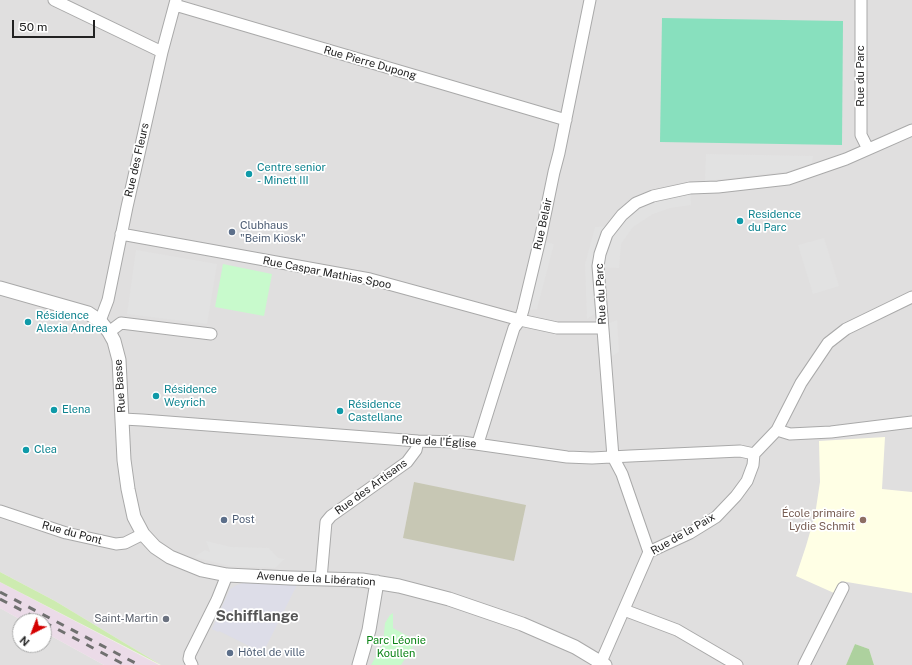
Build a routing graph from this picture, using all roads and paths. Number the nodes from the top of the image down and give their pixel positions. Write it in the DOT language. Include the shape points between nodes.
graph roads {
  1 [pos="54,0"];
  2 [pos="590,0"];
  3 [pos="861,0"];
  4 [pos="176,2"];
  5 [pos="162,52"];
  6 [pos="566,120"];
  7 [pos="912,130"];
  8 [pos="868,149"];
  9 [pos="121,234"];
  10 [pos="0,288"];
  11 [pos="912,297"];
  12 [pos="520,320"];
  13 [pos="100,321"];
  14 [pos="602,328"];
  15 [pos="109,332"];
  16 [pos="211,334"];
  17 [pos="123,419"];
  18 [pos="912,422"];
  19 [pos="777,430"];
  20 [pos="418,441"];
  21 [pos="478,444"];
  22 [pos="754,454"];
  23 [pos="613,457"];
  24 [pos="0,511"];
  25 [pos="144,534"];
  26 [pos="649,552"];
  27 [pos="227,575"];
  28 [pos="321,580"];
  29 [pos="377,582"];
  30 [pos="843,588"];
  31 [pos="624,610"];
  32 [pos="191,664"];
  33 [pos="603,664"];
  34 [pos="359,665"];
  35 [pos="737,665"];
  36 [pos="804,665"];
  1 -- 5 [label="street"];
  2 -- 6 [label="street, Rue Belair"];
  3 -- 8 [label="street, Rue du Parc" via="861,135"];
  4 -- 5 [label="street, Rue des Fleurs"];
  4 -- 6 [label="street, Rue Pierre Dupong"];
  5 -- 9 [label="street, Rue des Fleurs"];
  6 -- 12 [label="street, Rue Belair"];
  7 -- 8 [label="street, Rue du Parc"];
  8 -- 14 [label="street, Rue du Parc" via="788,179 690,188 636,203 622,215 607,234 600,254 598,266"];
  9 -- 12 [label="street, Rue Caspar Mathias Spoo" via="370,279"];
  9 -- 13 [label="street, Rue des Fleurs" via="108,300"];
  10 -- 13 [label="street, Rue Basse" via="88,313"];
  11 -- 19 [label="street" via="846,329 828,343 801,383"];
  12 -- 14 [label="street, Rue Caspar Mathias Spoo" via="557,328"];
  12 -- 21 [label="street, Rue Belair" via="514,328"];
  13 -- 15 [label="street, Rue Basse"];
  14 -- 23 [label="street, Rue du Parc"];
  15 -- 16 [label="street" via="121,323"];
  15 -- 17 [label="street, Rue Basse" via="119,360"];
  17 -- 20 [label="street, Rue de l'Église"];
  17 -- 25 [label="street, Rue Basse" via="128,489 134,516"];
  18 -- 19 [label="street" via="831,432 790,434"];
  19 -- 22 [label="street"];
  20 -- 21 [label="street, Rue de l'Église"];
  20 -- 28 [label="street, Rue des Artisans" via="416,450 407,462 326,522"];
  21 -- 23 [label="street, Rue de l'Église" via="567,457"];
  22 -- 23 [label="street, Rue de l'Église" via="740,451"];
  22 -- 26 [label="street, Rue de la Paix" via="747,481 716,517 690,533"];
  23 -- 26 [label="street" via="622,474"];
  24 -- 25 [label="street, Rue du Pont" via="66,533 116,544 126,543"];
  25 -- 27 [label="street, Avenue de la Libération" via="154,547 181,563"];
  26 -- 31 [label="street, Rue de la Paix"];
  27 -- 28 [label="street, Avenue de la Libération"];
  27 -- 32 [label="street" via="190,654"];
  28 -- 29 [label="street, Avenue de la Libération"];
  29 -- 33 [label="street, Avenue de la Libération" via="448,599 522,624 575,647"];
  29 -- 34 [label="street" via="369,630"];
  30 -- 36 [label="street"];
  31 -- 33 [label="street, Rue de la Paix"];
  31 -- 35 [label="street" via="677,630"];
}
